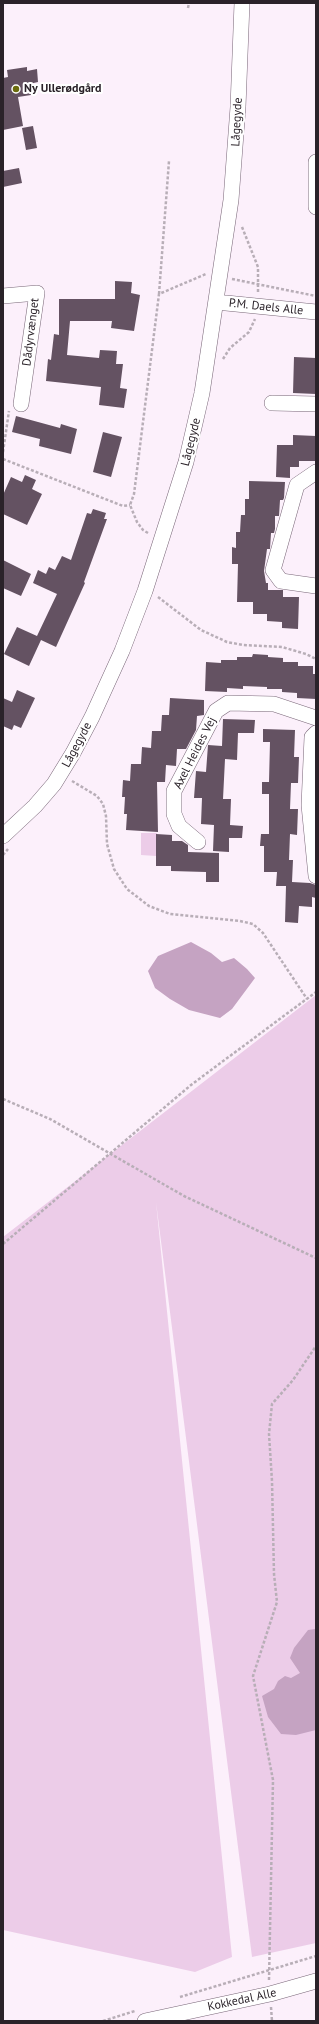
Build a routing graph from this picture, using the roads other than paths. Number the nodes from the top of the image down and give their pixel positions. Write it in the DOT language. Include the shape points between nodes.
graph roads {
  1 [pos="242,3"];
  2 [pos="316,162"];
  3 [pos="316,169"];
  4 [pos="316,207"];
  5 [pos="3,296"];
  6 [pos="216,302"];
  7 [pos="316,312"];
  8 [pos="272,403"];
  9 [pos="21,404"];
  10 [pos="316,404"];
  11 [pos="316,472"];
  12 [pos="316,586"];
  13 [pos="316,718"];
  14 [pos="316,733"];
  15 [pos="3,836"];
  16 [pos="198,842"];
  17 [pos="316,876"];
  18 [pos="316,1981"];
  19 [pos="143,2015"];
  1 -- 6 [label="street, Lågegyde" via="233,183"];
  2 -- 3 [label="street"];
  3 -- 4 [label="street"];
  5 -- 9 [label="street, Dådyrvænget" via="37,293"];
  6 -- 7 [label="street, P.M. Daels Alle"];
  6 -- 15 [label="street, Lågegyde" via="192,440 145,591 107,685 61,774 45,795"];
  8 -- 10 [label="street"];
  11 -- 12 [label="street" via="298,485 273,570 281,581"];
  13 -- 16 [label="street, Axel Heides Vej" via="274,704 228,703 216,711 174,790 174,814 179,826"];
  14 -- 17 [label="street" via="312,737 308,805"];
  18 -- 19 [label="street, Kokkedal Alle" via="270,1994"];
}
